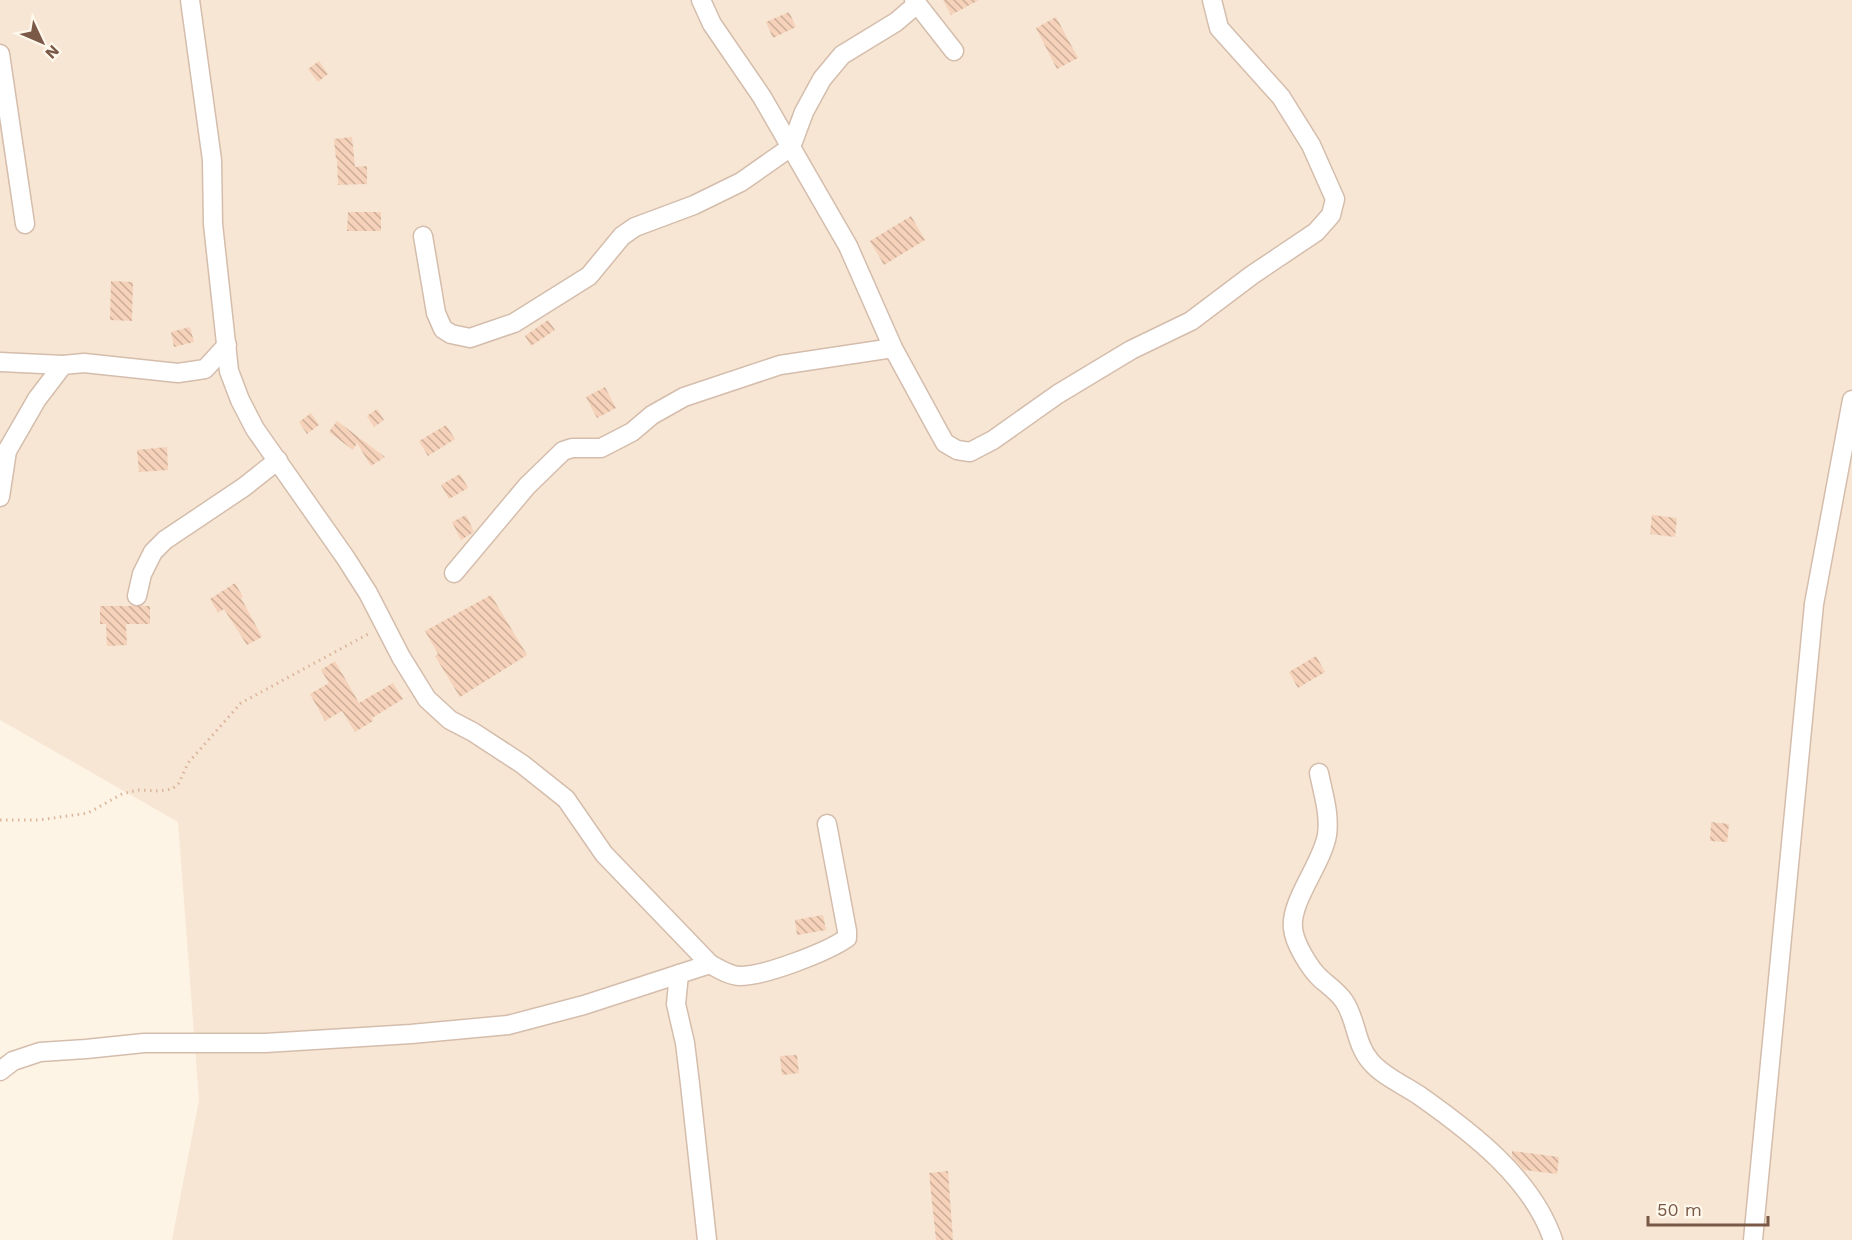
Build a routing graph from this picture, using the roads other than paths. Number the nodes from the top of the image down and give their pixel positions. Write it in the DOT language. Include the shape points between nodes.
graph roads {
  1 [pos="190,0"];
  2 [pos="701,0"];
  3 [pos="1212,0"];
  4 [pos="915,3"];
  5 [pos="954,51"];
  6 [pos="0,54"];
  7 [pos="791,147"];
  8 [pos="25,224"];
  9 [pos="423,236"];
  10 [pos="227,345"];
  11 [pos="893,348"];
  12 [pos="0,362"];
  13 [pos="63,365"];
  14 [pos="1852,399"];
  15 [pos="278,460"];
  16 [pos="0,497"];
  17 [pos="454,573"];
  18 [pos="136,596"];
  19 [pos="1318,773"];
  20 [pos="827,824"];
  21 [pos="710,964"];
  22 [pos="679,975"];
  23 [pos="0,1071"];
  24 [pos="707,1240"];
  25 [pos="1553,1240"];
  26 [pos="1753,1240"];
  1 -- 10 [label="street" via="212,160 213,224"];
  2 -- 7 [label="street" via="712,24"];
  3 -- 11 [label="street" via="1219,28 1281,97 1311,145 1335,199 1331,215 1316,232 1191,321 1058,394 970,452 945,443"];
  4 -- 5 [label="street"];
  4 -- 7 [label="street" via="896,22 842,55 822,79"];
  6 -- 8 [label="street"];
  7 -- 9 [label="street" via="741,182 635,227 622,236 590,276 514,323 470,338 443,329 436,313"];
  7 -- 11 [label="street" via="848,246"];
  10 -- 13 [label="street" via="205,369 178,373 84,363"];
  10 -- 15 [label="street" via="230,371 240,400"];
  11 -- 17 [label="street" via="780,365 684,397 601,448 572,448 563,452 527,486"];
  12 -- 13 [label="street"];
  13 -- 16 [label="street" via="37,399 7,451"];
  14 -- 26 [label="street" via="1814,604"];
  15 -- 18 [label="street" via="165,540 153,552"];
  15 -- 21 [label="street" via="368,593 428,699 450,720 522,764 566,799 604,854"];
  19 -- 25 [label="street" via="1328,816 1327,836 1297,902 1293,928 1307,962 1345,1002 1359,1045 1372,1063 1475,1136 1538,1207"];
  20 -- 21 [label="street" via="847,938 794,963 761,973 739,976"];
  21 -- 22 [label="street"];
  22 -- 23 [label="street" via="508,1025 310,1040 144,1042 40,1052 13,1061"];
  22 -- 24 [label="street" via="676,1004 685,1043"];
}
